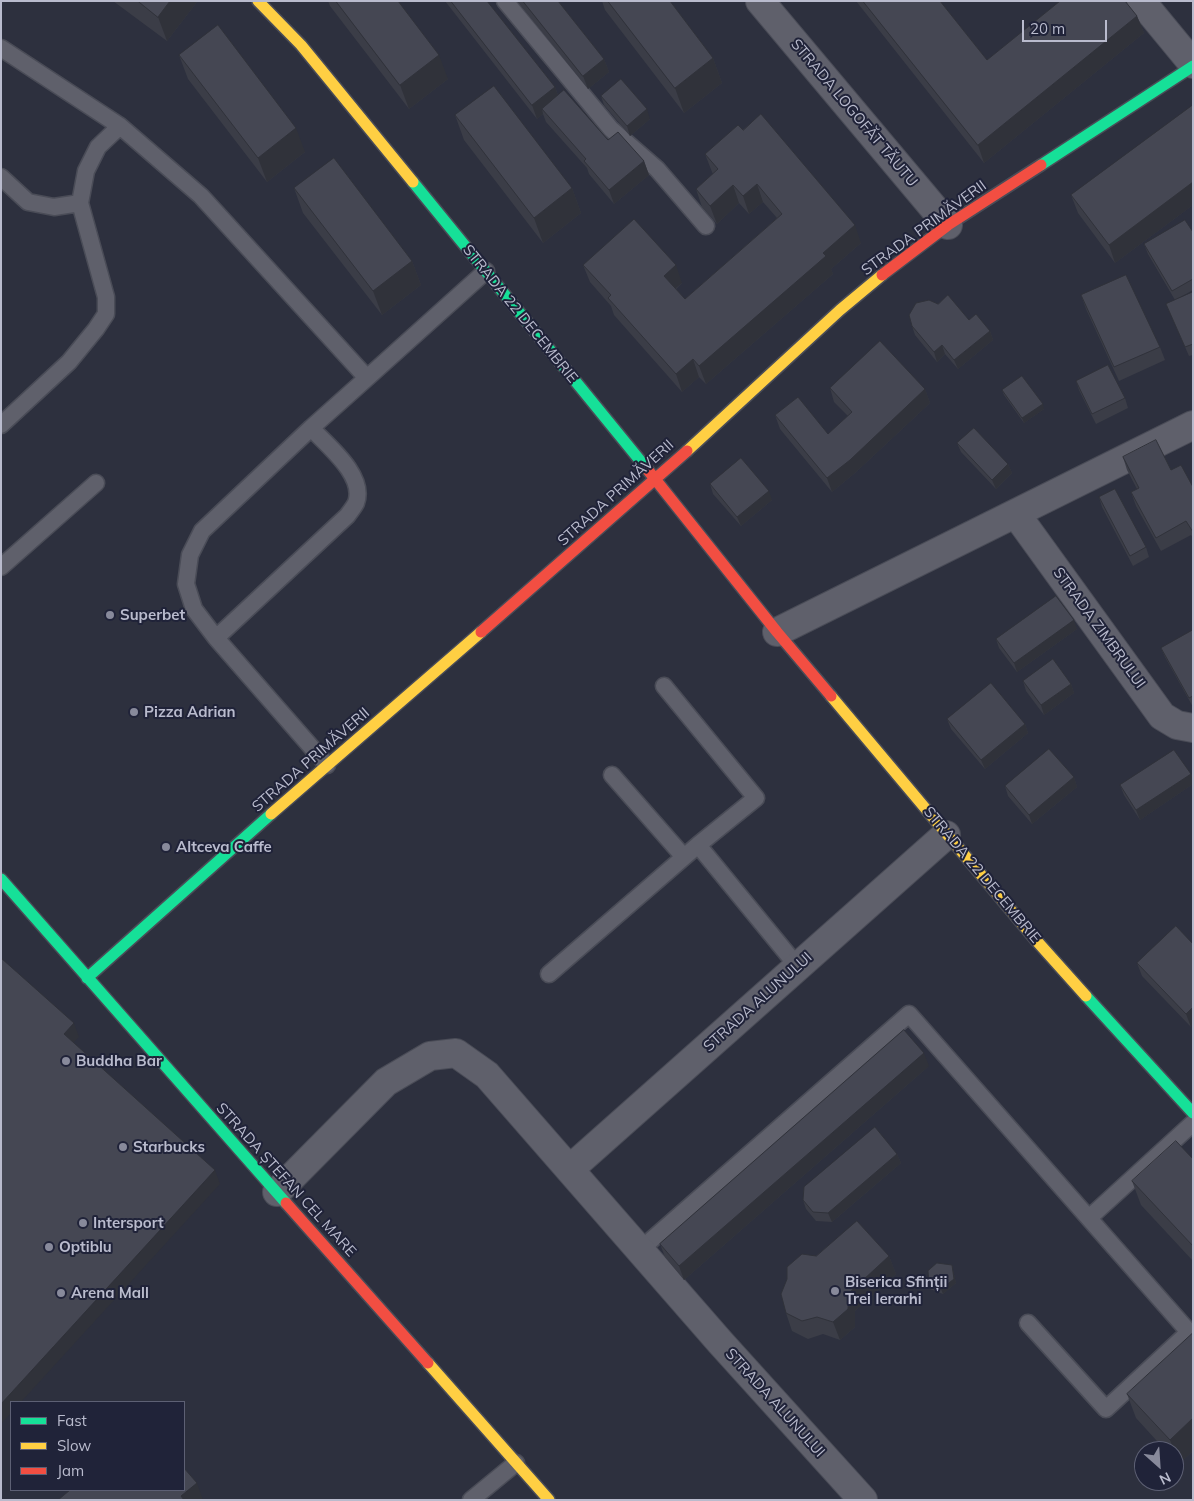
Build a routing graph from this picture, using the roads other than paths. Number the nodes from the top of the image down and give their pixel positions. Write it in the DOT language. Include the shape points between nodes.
graph roads {
  1 [pos="505,1"];
  2 [pos="760,1"];
  3 [pos="1141,1"];
  4 [pos="270,5"];
  5 [pos="1,48"];
  6 [pos="1193,65"];
  7 [pos="120,126"];
  8 [pos="1,177"];
  9 [pos="80,203"];
  10 [pos="948,225"];
  11 [pos="706,226"];
  12 [pos="486,271"];
  13 [pos="367,378"];
  14 [pos="1,425"];
  15 [pos="1193,425"];
  16 [pos="311,428"];
  17 [pos="656,480"];
  18 [pos="96,483"];
  19 [pos="1016,514"];
  20 [pos="1,567"];
  21 [pos="776,632"];
  22 [pos="216,638"];
  23 [pos="664,686"];
  24 [pos="1193,728"];
  25 [pos="327,765"];
  26 [pos="612,775"];
  27 [pos="946,835"];
  28 [pos="698,845"];
  29 [pos="684,857"];
  30 [pos="1,879"];
  31 [pos="798,967"];
  32 [pos="549,974"];
  33 [pos="86,978"];
  34 [pos="1193,1113"];
  35 [pos="1193,1123"];
  36 [pos="570,1169"];
  37 [pos="277,1192"];
  38 [pos="1089,1218"];
  39 [pos="640,1250"];
  40 [pos="1028,1322"];
  41 [pos="516,1463"];
  42 [pos="471,1500"];
  43 [pos="549,1500"];
  44 [pos="863,1500"];
  1 -- 11 [label="lane" via="611,128 657,169"];
  2 -- 10 [label="street, STRADA LOGOFĂT TĂUTU"];
  3 -- 6 [label="street"];
  4 -- 12 [label="street, STRADA 22 DECEMBRIE"];
  5 -- 7 [label="lane"];
  6 -- 10 [label="street, STRADA PRIMĂVERII"];
  7 -- 9 [label="lane" via="98,147 86,171"];
  7 -- 13 [label="lane" via="201,196"];
  8 -- 9 [label="lane" via="28,202 54,207"];
  9 -- 14 [label="lane" via="106,297 106,314 69,362"];
  10 -- 17 [label="street, STRADA PRIMĂVERII" via="840,310"];
  12 -- 13 [label="lane"];
  12 -- 17 [label="street, STRADA 22 DECEMBRIE"];
  13 -- 16 [label="lane"];
  15 -- 19 [label="street"];
  16 -- 22 [label="lane" via="202,531 190,555 186,584 194,609"];
  16 -- 22 [label="lane" via="346,465 358,490 356,503 347,516"];
  17 -- 21 [label="street, STRADA 22 DECEMBRIE"];
  17 -- 25 [label="street, STRADA PRIMĂVERII"];
  18 -- 20 [label="lane"];
  19 -- 21 [label="street"];
  19 -- 24 [label="street, STRADA ZIMBRULUI" via="1162,716 1177,725"];
  21 -- 27 [label="street, STRADA 22 DECEMBRIE"];
  22 -- 25 [label="lane"];
  23 -- 28 [label="lane" via="756,798"];
  25 -- 33 [label="street, STRADA PRIMĂVERII"];
  26 -- 29 [label="lane"];
  27 -- 31 [label="street, STRADA ALUNULUI"];
  27 -- 34 [label="street, STRADA 22 DECEMBRIE"];
  28 -- 29 [label="lane"];
  28 -- 31 [label="lane"];
  29 -- 32 [label="lane"];
  30 -- 33 [label="street, STRADA ȘTEFAN CEL MARE"];
  31 -- 36 [label="street, STRADA ALUNULUI"];
  33 -- 37 [label="street, STRADA ȘTEFAN CEL MARE"];
  35 -- 38 [label="lane"];
  36 -- 37 [label="street, STRADA ALUNULUI" via="487,1075 456,1053 430,1056 386,1082"];
  36 -- 39 [label="street, STRADA ALUNULUI"];
  37 -- 41 [label="street, STRADA ȘTEFAN CEL MARE"];
  38 -- 39 [label="lane" via="909,1014"];
  38 -- 40 [label="lane" via="1189,1332 1106,1410"];
  39 -- 44 [label="street, STRADA ALUNULUI"];
  41 -- 42 [label="lane"];
  41 -- 43 [label="street, STRADA ȘTEFAN CEL MARE"];
}
